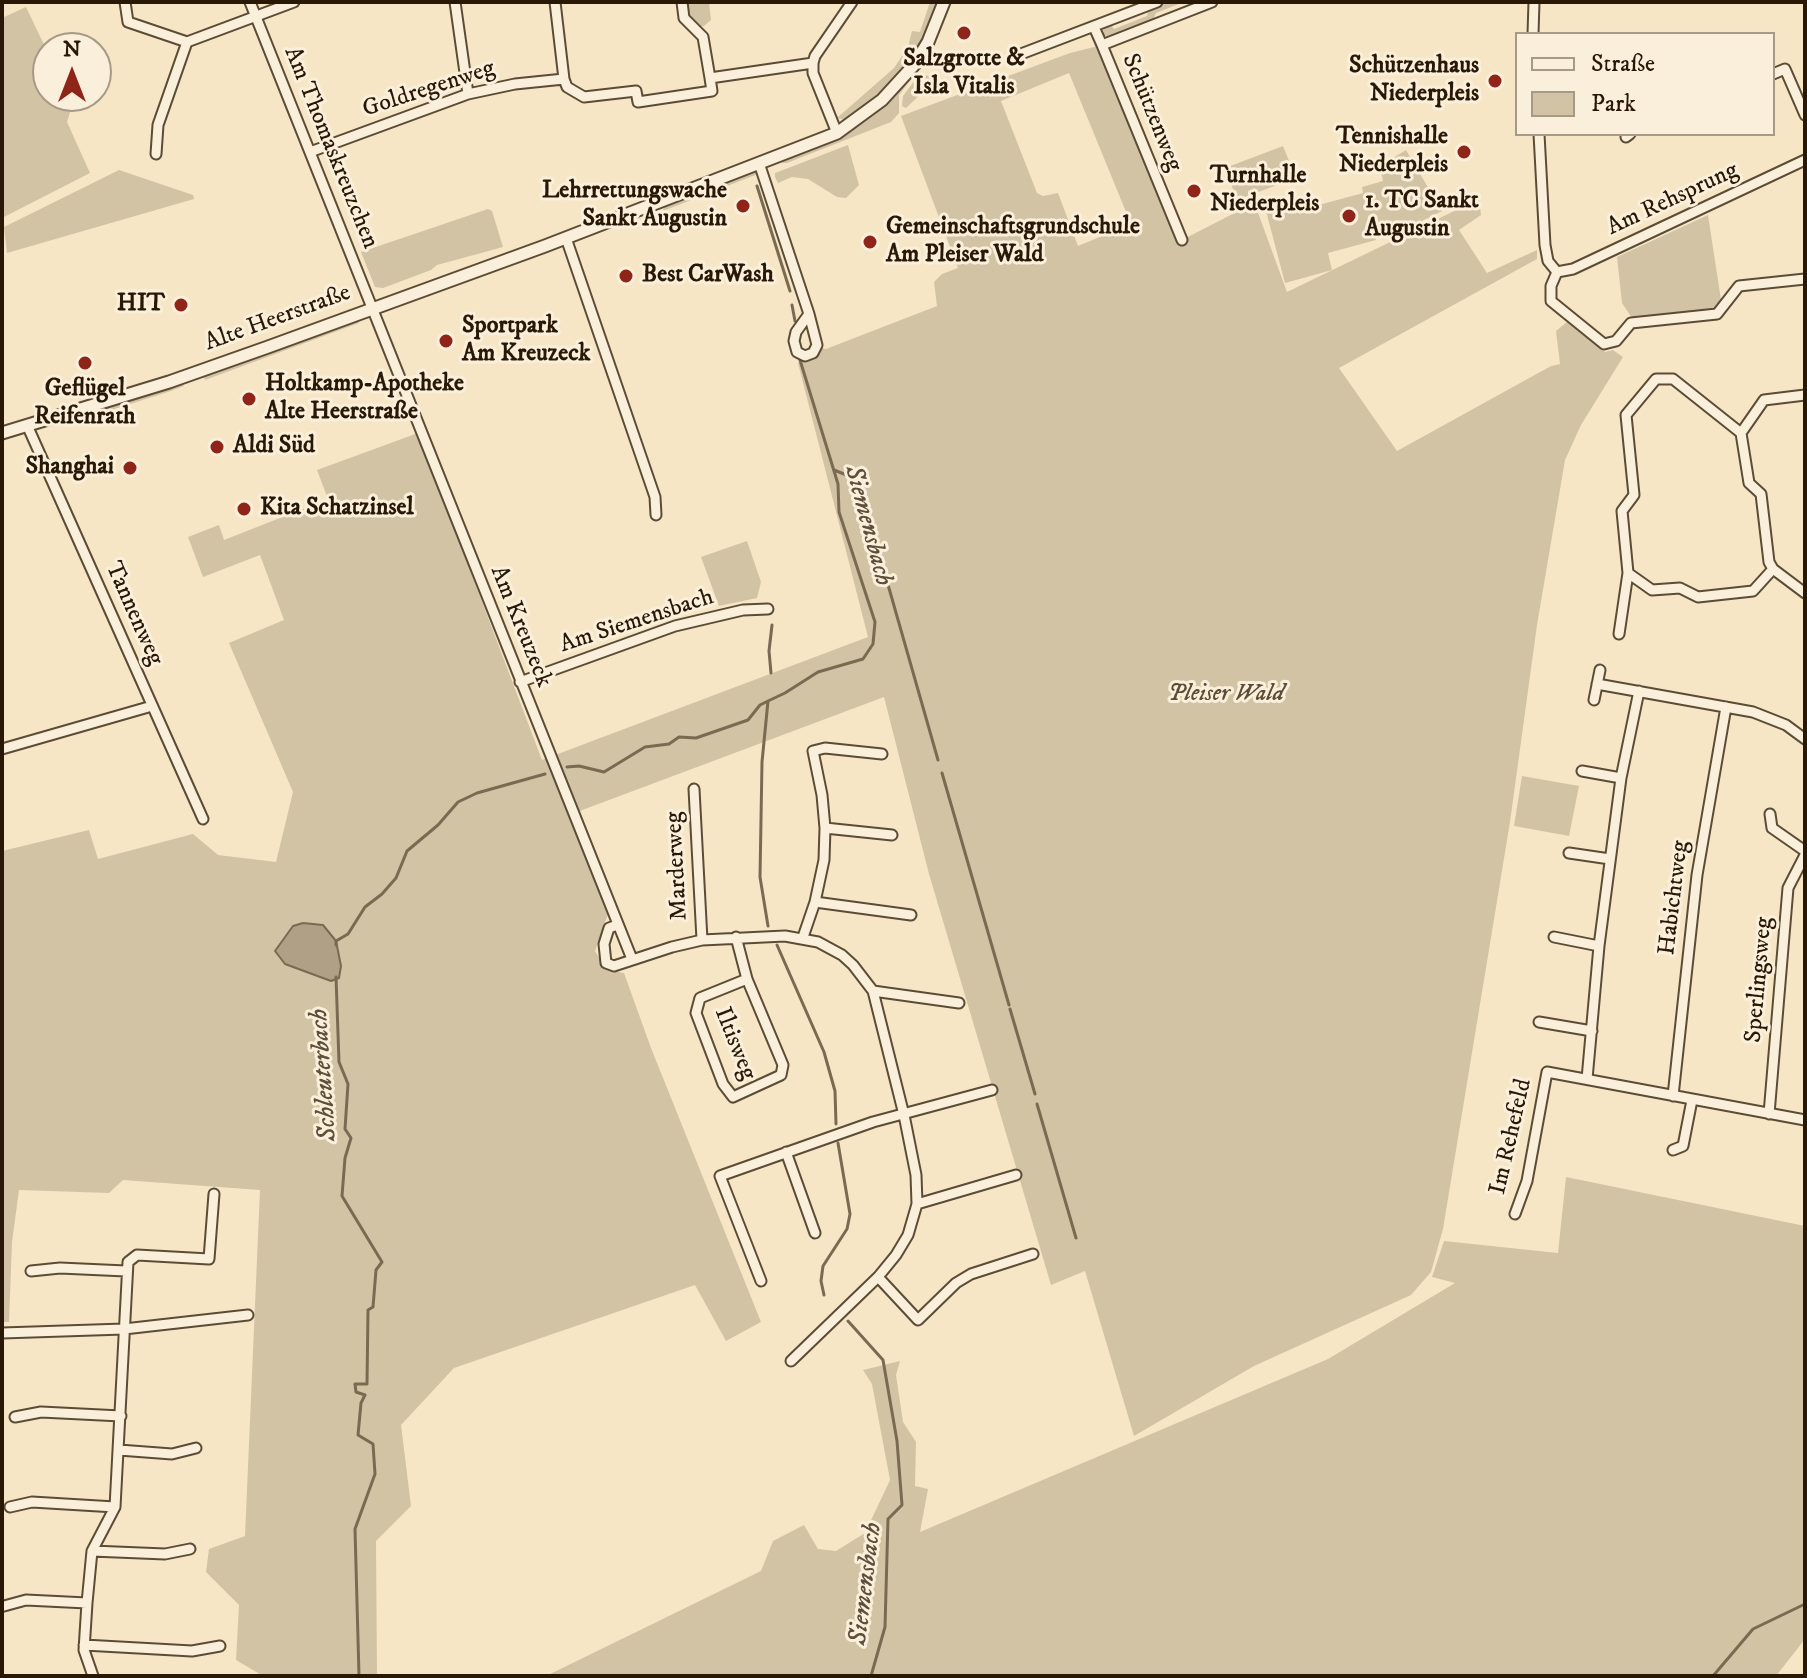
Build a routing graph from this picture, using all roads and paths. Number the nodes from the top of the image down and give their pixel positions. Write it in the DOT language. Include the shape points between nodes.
graph roads {
  1 [pos="125,2"];
  2 [pos="250,2"];
  3 [pos="294,2"];
  4 [pos="455,2"];
  5 [pos="555,2"];
  6 [pos="682,2"];
  7 [pos="944,2"];
  8 [pos="1157,2"];
  9 [pos="1212,2"];
  10 [pos="1534,2"];
  11 [pos="849,3"];
  12 [pos="256,18"];
  13 [pos="1094,27"];
  14 [pos="1533,32"];
  15 [pos="187,42"];
  16 [pos="1102,45"];
  17 [pos="1013,57"];
  18 [pos="813,63"];
  19 [pos="1775,73"];
  20 [pos="710,78"];
  21 [pos="564,79"];
  22 [pos="468,94"];
  23 [pos="1805,115"];
  24 [pos="837,133"];
  25 [pos="1539,136"];
  26 [pos="310,152"];
  27 [pos="156,154"];
  28 [pos="1805,160"];
  29 [pos="759,163"];
  30 [pos="566,238"];
  31 [pos="1182,240"];
  32 [pos="1557,272"];
  33 [pos="1805,279"];
  34 [pos="373,308"];
  35 [pos="809,314"];
  36 [pos="1805,395"];
  37 [pos="27,425"];
  38 [pos="2,433"];
  39 [pos="1741,433"];
  40 [pos="656,515"];
  41 [pos="1773,569"];
  42 [pos="1628,573"];
  43 [pos="1805,593"];
  44 [pos="768,609"];
  45 [pos="1619,634"];
  46 [pos="1600,670"];
  47 [pos="520,682"];
  48 [pos="1597,684"];
  49 [pos="1644,691"];
  50 [pos="1594,700"];
  51 [pos="152,706"];
  52 [pos="1726,707"];
  53 [pos="1805,739"];
  54 [pos="2,749"];
  55 [pos="882,754"];
  56 [pos="1582,771"];
  57 [pos="1621,778"];
  58 [pos="694,789"];
  59 [pos="1770,814"];
  60 [pos="203,819"];
  61 [pos="825,828"];
  62 [pos="892,835"];
  63 [pos="1569,853"];
  64 [pos="1805,853"];
  65 [pos="1610,859"];
  66 [pos="815,902"];
  67 [pos="911,915"];
  68 [pos="617,925"];
  69 [pos="736,937"];
  70 [pos="803,937"];
  71 [pos="1554,937"];
  72 [pos="702,940"];
  73 [pos="1599,946"];
  74 [pos="632,959"];
  75 [pos="747,979"];
  76 [pos="873,991"];
  77 [pos="959,1003"];
  78 [pos="1539,1022"];
  79 [pos="1592,1031"];
  80 [pos="1587,1079"];
  81 [pos="992,1090"];
  82 [pos="1673,1096"];
  83 [pos="1692,1100"];
  84 [pos="1769,1114"];
  85 [pos="904,1115"];
  86 [pos="1805,1120"];
  87 [pos="1673,1150"];
  88 [pos="786,1152"];
  89 [pos="1016,1175"];
  90 [pos="214,1194"];
  91 [pos="917,1204"];
  92 [pos="1515,1214"];
  93 [pos="815,1233"];
  94 [pos="1033,1254"];
  95 [pos="31,1271"];
  96 [pos="126,1271"];
  97 [pos="878,1277"];
  98 [pos="761,1281"];
  99 [pos="248,1315"];
  100 [pos="124,1329"];
  101 [pos="2,1333"];
  102 [pos="791,1361"];
  103 [pos="121,1416"];
  104 [pos="15,1417"];
  105 [pos="196,1448"];
  106 [pos="119,1450"];
  107 [pos="10,1507"];
  108 [pos="115,1507"];
  109 [pos="190,1549"];
  110 [pos="92,1551"];
  111 [pos="87,1603"];
  112 [pos="4,1606"];
  113 [pos="84,1645"];
  114 [pos="220,1646"];
  115 [pos="93,1676"];
  1 -- 15 [label="street" via="128,22"];
  2 -- 12 [label="street, Am Thomaskreuzchen"];
  3 -- 12 [label="street"];
  4 -- 22 [label="street"];
  5 -- 21 [label="street"];
  6 -- 20 [label="street" via="684,18 703,37"];
  7 -- 24 [label="street, Alte Heerstraße" via="914,65 882,100"];
  8 -- 13 [label="street"];
  9 -- 16 [label="street"];
  10 -- 14 [label="street"];
  11 -- 18 [label="street"];
  12 -- 15 [label="street"];
  12 -- 26 [label="street, Am Thomaskreuzchen"];
  13 -- 16 [label="street, Schützenweg"];
  13 -- 17 [label="street"];
  15 -- 27 [label="street" via="158,125"];
  16 -- 31 [label="street, Schützenweg"];
  18 -- 20 [label="street"];
  18 -- 24 [label="street"];
  19 -- 23 [label="street" via="1785,69"];
  20 -- 21 [label="street" via="712,91 638,102 636,91 584,97"];
  21 -- 22 [label="street, Goldregenweg"];
  22 -- 26 [label="street, Goldregenweg"];
  24 -- 29 [label="street, Alte Heerstraße"];
  25 -- 32 [label="street" via="1545,245"];
  26 -- 34 [label="street, Am Thomaskreuzchen"];
  28 -- 32 [label="street, Am Rehsprung"];
  29 -- 30 [label="street, Alte Heerstraße"];
  29 -- 35 [label="street"];
  30 -- 34 [label="street, Alte Heerstraße"];
  30 -- 40 [label="street" via="655,497"];
  32 -- 33 [label="street" via="1551,301 1604,344 1616,341 1631,323 1717,314 1739,286"];
  34 -- 37 [label="street, Alte Heerstraße" via="193,374"];
  34 -- 47 [label="street, Am Kreuzeck"];
  36 -- 39 [label="street" via="1764,400"];
  37 -- 38 [label="street, Alte Heerstraße"];
  37 -- 51 [label="street, Tannenweg"];
  39 -- 41 [label="street" via="1749,483 1761,494"];
  39 -- 42 [label="street" via="1673,379 1656,379 1626,415 1634,495 1622,511"];
  41 -- 42 [label="street" via="1753,591 1698,597 1680,588 1652,590"];
  41 -- 43 [label="street"];
  42 -- 45 [label="street"];
  44 -- 47 [label="street, Am Siemensbach" via="675,626"];
  46 -- 48 [label="street"];
  47 -- 68 [label="street, Am Kreuzeck"];
  48 -- 49 [label="street"];
  48 -- 50 [label="street"];
  49 -- 52 [label="street"];
  49 -- 57 [label="street"];
  51 -- 54 [label="street"];
  51 -- 60 [label="street, Tannenweg"];
  52 -- 53 [label="street" via="1766,716"];
  52 -- 82 [label="street, Habichtweg" via="1697,875"];
  55 -- 61 [label="street" via="813,751"];
  56 -- 57 [label="street"];
  57 -- 65 [label="street"];
  58 -- 72 [label="street, Marderweg"];
  59 -- 64 [label="street" via="1772,828"];
  61 -- 62 [label="street"];
  61 -- 66 [label="street"];
  63 -- 65 [label="street"];
  64 -- 84 [label="street, Sperlingsweg" via="1788,888"];
  65 -- 73 [label="street"];
  66 -- 67 [label="street"];
  66 -- 70 [label="street"];
  68 -- 74 [label="street, Am Kreuzeck"];
  68 -- 74 [label="street" via="607,934 606,963 614,966"];
  69 -- 70 [label="street"];
  69 -- 72 [label="street"];
  69 -- 75 [label="street, Iltisweg"];
  70 -- 76 [label="street" via="842,955"];
  71 -- 73 [label="street"];
  72 -- 74 [label="street"];
  73 -- 79 [label="street"];
  75 -- 75 [label="street, Iltisweg" via="783,1065 781,1075 733,1097 696,1013 700,998"];
  76 -- 77 [label="street"];
  76 -- 85 [label="street"];
  78 -- 79 [label="street"];
  79 -- 80 [label="street"];
  80 -- 82 [label="street, Im Rehefeld"];
  80 -- 92 [label="street, Im Rehefeld" via="1547,1072 1527,1181"];
  81 -- 85 [label="street"];
  82 -- 83 [label="street, Im Rehefeld"];
  83 -- 84 [label="street, Im Rehefeld"];
  83 -- 87 [label="street" via="1683,1146"];
  84 -- 86 [label="street, Im Rehefeld"];
  85 -- 88 [label="street"];
  85 -- 91 [label="street"];
  88 -- 93 [label="street"];
  88 -- 98 [label="street" via="720,1176"];
  89 -- 91 [label="street"];
  90 -- 96 [label="street" via="209,1259 137,1255"];
  91 -- 97 [label="street" via="908,1235"];
  94 -- 97 [label="street" via="971,1274 918,1320"];
  95 -- 96 [label="street"];
  96 -- 100 [label="street"];
  97 -- 102 [label="street"];
  99 -- 100 [label="street"];
  100 -- 101 [label="street"];
  100 -- 103 [label="street"];
  103 -- 104 [label="street" via="41,1412"];
  103 -- 106 [label="street"];
  105 -- 106 [label="street" via="172,1454"];
  106 -- 108 [label="street"];
  107 -- 108 [label="street" via="32,1502"];
  108 -- 110 [label="street"];
  109 -- 110 [label="street" via="165,1554"];
  110 -- 111 [label="street"];
  111 -- 112 [label="street" via="26,1600"];
  111 -- 113 [label="street"];
  113 -- 114 [label="street" via="192,1651"];
  113 -- 115 [label="street"];
}
